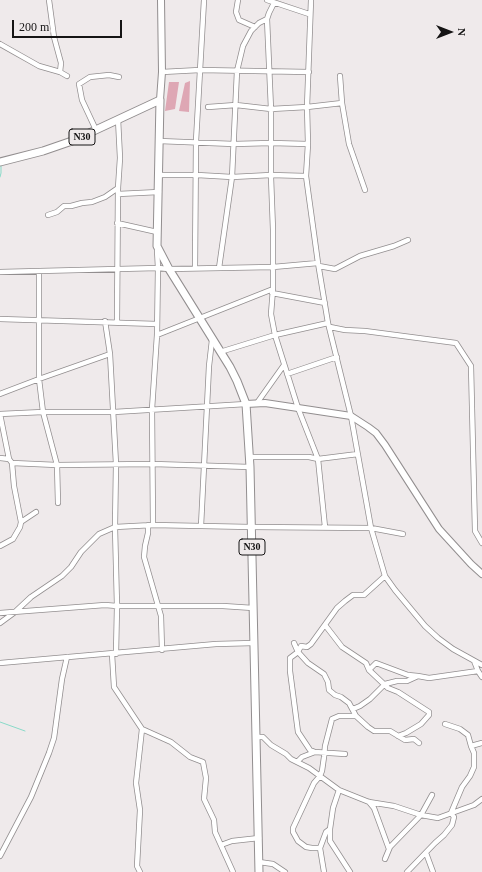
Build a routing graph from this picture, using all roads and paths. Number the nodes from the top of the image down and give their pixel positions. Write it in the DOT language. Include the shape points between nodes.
graph roads {
  1 [pos="49,0"];
  2 [pos="160,0"];
  3 [pos="204,0"];
  4 [pos="238,0"];
  5 [pos="267,0"];
  6 [pos="311,0"];
  7 [pos="274,3"];
  8 [pos="309,14"];
  9 [pos="268,19"];
  10 [pos="255,27"];
  11 [pos="0,44"];
  12 [pos="200,70"];
  13 [pos="237,71"];
  14 [pos="60,72"];
  15 [pos="162,72"];
  16 [pos="269,72"];
  17 [pos="309,72"];
  18 [pos="67,76"];
  19 [pos="340,76"];
  20 [pos="119,77"];
  21 [pos="160,100"];
  22 [pos="342,103"];
  23 [pos="236,105"];
  24 [pos="208,107"];
  25 [pos="307,107"];
  26 [pos="271,109"];
  27 [pos="118,119"];
  28 [pos="96,130"];
  29 [pos="159,141"];
  30 [pos="196,141"];
  31 [pos="271,143"];
  32 [pos="234,144"];
  33 [pos="308,144"];
  34 [pos="0,162"];
  35 [pos="159,175"];
  36 [pos="197,175"];
  37 [pos="271,175"];
  38 [pos="306,176"];
  39 [pos="232,177"];
  40 [pos="118,188"];
  41 [pos="365,190"];
  42 [pos="159,192"];
  43 [pos="118,194"];
  44 [pos="48,215"];
  45 [pos="118,222"];
  46 [pos="157,232"];
  47 [pos="408,240"];
  48 [pos="157,246"];
  49 [pos="318,265"];
  50 [pos="273,267"];
  51 [pos="158,268"];
  52 [pos="195,268"];
  53 [pos="219,268"];
  54 [pos="118,269"];
  55 [pos="169,269"];
  56 [pos="0,272"];
  57 [pos="40,272"];
  58 [pos="273,291"];
  59 [pos="326,303"];
  60 [pos="200,317"];
  61 [pos="0,319"];
  62 [pos="39,320"];
  63 [pos="105,322"];
  64 [pos="117,322"];
  65 [pos="157,324"];
  66 [pos="329,325"];
  67 [pos="156,335"];
  68 [pos="275,335"];
  69 [pos="212,338"];
  70 [pos="220,352"];
  71 [pos="110,354"];
  72 [pos="337,357"];
  73 [pos="284,365"];
  74 [pos="287,374"];
  75 [pos="39,379"];
  76 [pos="0,394"];
  77 [pos="257,403"];
  78 [pos="246,404"];
  79 [pos="207,407"];
  80 [pos="298,408"];
  81 [pos="152,409"];
  82 [pos="43,412"];
  83 [pos="114,412"];
  84 [pos="0,414"];
  85 [pos="351,416"];
  86 [pos="358,454"];
  87 [pos="250,457"];
  88 [pos="0,458"];
  89 [pos="318,458"];
  90 [pos="10,461"];
  91 [pos="116,464"];
  92 [pos="153,464"];
  93 [pos="56,465"];
  94 [pos="204,465"];
  95 [pos="250,466"];
  96 [pos="58,503"];
  97 [pos="36,512"];
  98 [pos="21,522"];
  99 [pos="150,525"];
  100 [pos="201,526"];
  101 [pos="115,527"];
  102 [pos="251,527"];
  103 [pos="325,527"];
  104 [pos="371,528"];
  105 [pos="403,534"];
  106 [pos="482,543"];
  107 [pos="0,546"];
  108 [pos="482,574"];
  109 [pos="385,576"];
  110 [pos="117,606"];
  111 [pos="158,606"];
  112 [pos="253,608"];
  113 [pos="15,612"];
  114 [pos="0,613"];
  115 [pos="0,623"];
  116 [pos="324,625"];
  117 [pos="254,643"];
  118 [pos="294,643"];
  119 [pos="162,650"];
  120 [pos="298,652"];
  121 [pos="114,654"];
  122 [pos="67,656"];
  123 [pos="473,659"];
  124 [pos="0,664"];
  125 [pos="482,666"];
  126 [pos="369,670"];
  127 [pos="478,672"];
  128 [pos="418,676"];
  129 [pos="482,677"];
  130 [pos="385,684"];
  131 [pos="353,709"];
  132 [pos="356,716"];
  133 [pos="445,724"];
  134 [pos="142,729"];
  135 [pos="398,736"];
  136 [pos="256,737"];
  137 [pos="419,743"];
  138 [pos="482,743"];
  139 [pos="471,746"];
  140 [pos="315,752"];
  141 [pos="325,754"];
  142 [pos="345,754"];
  143 [pos="297,762"];
  144 [pos="320,776"];
  145 [pos="339,790"];
  146 [pos="432,795"];
  147 [pos="482,799"];
  148 [pos="369,802"];
  149 [pos="452,813"];
  150 [pos="421,815"];
  151 [pos="330,829"];
  152 [pos="259,838"];
  153 [pos="221,845"];
  154 [pos="320,848"];
  155 [pos="389,849"];
  156 [pos="426,853"];
  157 [pos="0,856"];
  158 [pos="385,859"];
  159 [pos="259,862"];
  160 [pos="140,872"];
  161 [pos="233,872"];
  162 [pos="259,872"];
  163 [pos="285,872"];
  164 [pos="324,872"];
  165 [pos="350,872"];
  166 [pos="407,872"];
  167 [pos="433,872"];
  1 -- 14 [label="street" via="54,37 61,63"];
  2 -- 15 [label="street"];
  3 -- 12 [label="street"];
  4 -- 10 [label="street" via="236,12 239,20"];
  5 -- 7 [label="street"];
  6 -- 8 [label="street"];
  7 -- 8 [label="street"];
  7 -- 9 [label="street"];
  8 -- 17 [label="street"];
  9 -- 10 [label="street"];
  9 -- 16 [label="street"];
  10 -- 13 [label="street" via="243,46"];
  11 -- 14 [label="street" via="40,66"];
  12 -- 13 [label="street"];
  12 -- 15 [label="street"];
  12 -- 30 [label="street"];
  13 -- 16 [label="street"];
  13 -- 23 [label="street"];
  14 -- 18 [label="street"];
  15 -- 21 [label="street"];
  16 -- 17 [label="street"];
  16 -- 26 [label="street"];
  17 -- 25 [label="street"];
  19 -- 22 [label="street"];
  20 -- 28 [label="street" via="90,77 79,84 82,100"];
  21 -- 27 [label="main road, N30"];
  21 -- 29 [label="main road, N30"];
  22 -- 25 [label="street"];
  22 -- 41 [label="street" via="349,144"];
  23 -- 24 [label="street"];
  23 -- 26 [label="street"];
  23 -- 32 [label="street"];
  25 -- 26 [label="street"];
  25 -- 33 [label="street"];
  26 -- 31 [label="street"];
  27 -- 28 [label="main road, N30"];
  27 -- 40 [label="street"];
  28 -- 34 [label="main road, N30" via="72,142"];
  29 -- 30 [label="street"];
  29 -- 35 [label="main road, N30"];
  30 -- 32 [label="street"];
  30 -- 36 [label="street"];
  31 -- 32 [label="street"];
  31 -- 33 [label="street"];
  31 -- 37 [label="street"];
  32 -- 39 [label="street"];
  33 -- 38 [label="street"];
  35 -- 36 [label="street"];
  35 -- 42 [label="main road, N30"];
  36 -- 39 [label="street"];
  36 -- 52 [label="street"];
  37 -- 38 [label="street"];
  37 -- 39 [label="street"];
  37 -- 50 [label="street"];
  38 -- 49 [label="street"];
  39 -- 53 [label="street"];
  40 -- 43 [label="street"];
  40 -- 44 [label="street" via="105,197 92,202 64,206"];
  42 -- 43 [label="street"];
  42 -- 46 [label="main road, N30"];
  43 -- 45 [label="street"];
  45 -- 46 [label="street"];
  45 -- 54 [label="street"];
  46 -- 48 [label="main road, N30"];
  47 -- 49 [label="street" via="360,256 335,269"];
  48 -- 51 [label="street"];
  48 -- 55 [label="main road, N30"];
  49 -- 50 [label="street"];
  49 -- 59 [label="street"];
  50 -- 53 [label="street"];
  50 -- 58 [label="street"];
  51 -- 54 [label="street"];
  51 -- 55 [label="street"];
  51 -- 65 [label="street"];
  52 -- 53 [label="street"];
  52 -- 55 [label="street"];
  54 -- 57 [label="street"];
  54 -- 64 [label="street"];
  55 -- 60 [label="main road, N30"];
  56 -- 57 [label="street"];
  57 -- 62 [label="street"];
  58 -- 59 [label="street"];
  58 -- 60 [label="street"];
  58 -- 68 [label="street" via="271,314"];
  59 -- 66 [label="street"];
  60 -- 67 [label="street"];
  60 -- 69 [label="main road, N30"];
  61 -- 62 [label="street"];
  62 -- 63 [label="street"];
  62 -- 75 [label="street"];
  63 -- 64 [label="street"];
  63 -- 71 [label="street"];
  64 -- 65 [label="street"];
  65 -- 67 [label="street"];
  66 -- 68 [label="street"];
  66 -- 72 [label="street"];
  66 -- 106 [label="street" via="345,330 456,343 471,366 475,531"];
  67 -- 81 [label="street"];
  68 -- 70 [label="street"];
  68 -- 73 [label="street"];
  69 -- 70 [label="main road, N30"];
  69 -- 79 [label="street"];
  70 -- 78 [label="main road, N30" via="237,381"];
  71 -- 75 [label="street"];
  71 -- 83 [label="street"];
  72 -- 74 [label="street"];
  72 -- 85 [label="street"];
  73 -- 74 [label="street"];
  73 -- 77 [label="street"];
  74 -- 80 [label="street"];
  75 -- 76 [label="street"];
  75 -- 82 [label="street"];
  77 -- 78 [label="street"];
  77 -- 80 [label="street"];
  78 -- 79 [label="street"];
  78 -- 87 [label="main road, N30"];
  79 -- 81 [label="street"];
  79 -- 94 [label="street"];
  80 -- 85 [label="street"];
  80 -- 89 [label="street"];
  81 -- 83 [label="street"];
  81 -- 92 [label="street"];
  82 -- 83 [label="street"];
  82 -- 84 [label="street"];
  82 -- 93 [label="street"];
  83 -- 91 [label="street"];
  84 -- 90 [label="street"];
  85 -- 86 [label="street"];
  85 -- 108 [label="street" via="376,433 439,529"];
  86 -- 89 [label="street"];
  86 -- 104 [label="street"];
  87 -- 89 [label="street"];
  87 -- 95 [label="main road, N30"];
  88 -- 90 [label="street"];
  89 -- 103 [label="street"];
  90 -- 93 [label="street"];
  90 -- 98 [label="street"];
  91 -- 92 [label="street"];
  91 -- 93 [label="street"];
  91 -- 101 [label="street"];
  92 -- 94 [label="street"];
  92 -- 99 [label="street"];
  93 -- 96 [label="street"];
  94 -- 95 [label="street"];
  94 -- 100 [label="street"];
  95 -- 102 [label="main road, N30"];
  97 -- 98 [label="street"];
  98 -- 107 [label="street" via="13,539"];
  99 -- 100 [label="street"];
  99 -- 101 [label="street"];
  99 -- 111 [label="street" via="144,557"];
  100 -- 102 [label="street"];
  101 -- 110 [label="street"];
  101 -- 113 [label="street" via="99,534 80,552 62,576 31,597"];
  102 -- 103 [label="street"];
  102 -- 112 [label="main road, N30"];
  103 -- 104 [label="street"];
  104 -- 105 [label="street"];
  104 -- 109 [label="street"];
  109 -- 116 [label="street" via="364,595 353,595 345,601"];
  109 -- 123 [label="street" via="425,626 453,649"];
  110 -- 111 [label="street"];
  110 -- 113 [label="street"];
  110 -- 121 [label="street"];
  111 -- 112 [label="street"];
  111 -- 119 [label="street" via="162,627"];
  112 -- 117 [label="main road, N30"];
  113 -- 114 [label="street"];
  113 -- 115 [label="street"];
  116 -- 120 [label="street" via="322,632 312,644 307,647 301,646"];
  116 -- 126 [label="street" via="342,647 366,663"];
  117 -- 119 [label="street"];
  117 -- 136 [label="main road, N30"];
  118 -- 120 [label="street"];
  119 -- 121 [label="street"];
  120 -- 131 [label="street" via="324,674 329,690 342,697"];
  120 -- 140 [label="street" via="290,658 289,663 298,732 310,750"];
  121 -- 122 [label="street"];
  121 -- 134 [label="street" via="114,687"];
  122 -- 124 [label="street"];
  122 -- 157 [label="street" via="54,738 49,753 31,797"];
  123 -- 125 [label="street"];
  123 -- 127 [label="street"];
  126 -- 128 [label="street" via="376,663 408,675"];
  126 -- 130 [label="street"];
  127 -- 128 [label="street" via="429,678"];
  127 -- 129 [label="street"];
  128 -- 130 [label="street" via="407,681"];
  130 -- 131 [label="street" via="370,699"];
  130 -- 135 [label="street" via="430,715 421,724"];
  131 -- 132 [label="street"];
  132 -- 135 [label="street" via="374,731 390,731"];
  132 -- 141 [label="street" via="339,716 332,719"];
  133 -- 139 [label="street" via="468,736"];
  134 -- 153 [label="street" via="171,742 203,762 206,778 204,799 214,820 215,832"];
  134 -- 160 [label="street" via="136,783 140,810 137,866"];
  135 -- 137 [label="street"];
  136 -- 143 [label="street" via="263,737"];
  136 -- 152 [label="main road, N30"];
  138 -- 139 [label="street"];
  139 -- 149 [label="street" via="474,767 462,787"];
  140 -- 141 [label="street"];
  140 -- 143 [label="street"];
  141 -- 142 [label="street"];
  141 -- 144 [label="street"];
  143 -- 144 [label="street"];
  144 -- 145 [label="street"];
  144 -- 154 [label="street" via="314,782 293,832 298,841 306,847"];
  145 -- 148 [label="street"];
  145 -- 151 [label="street"];
  146 -- 150 [label="street"];
  147 -- 149 [label="street" via="474,805"];
  148 -- 150 [label="street" via="394,806"];
  148 -- 155 [label="street" via="374,808"];
  149 -- 150 [label="street" via="438,818"];
  149 -- 156 [label="street" via="452,826"];
  150 -- 155 [label="street"];
  151 -- 154 [label="street" via="326,832"];
  151 -- 165 [label="street" via="330,841"];
  152 -- 153 [label="street"];
  152 -- 159 [label="main road, N30"];
  153 -- 161 [label="street"];
  154 -- 164 [label="street"];
  155 -- 158 [label="street"];
  156 -- 166 [label="street"];
  156 -- 167 [label="street"];
  159 -- 162 [label="main road, N30"];
  159 -- 163 [label="street" via="272,864"];
}
